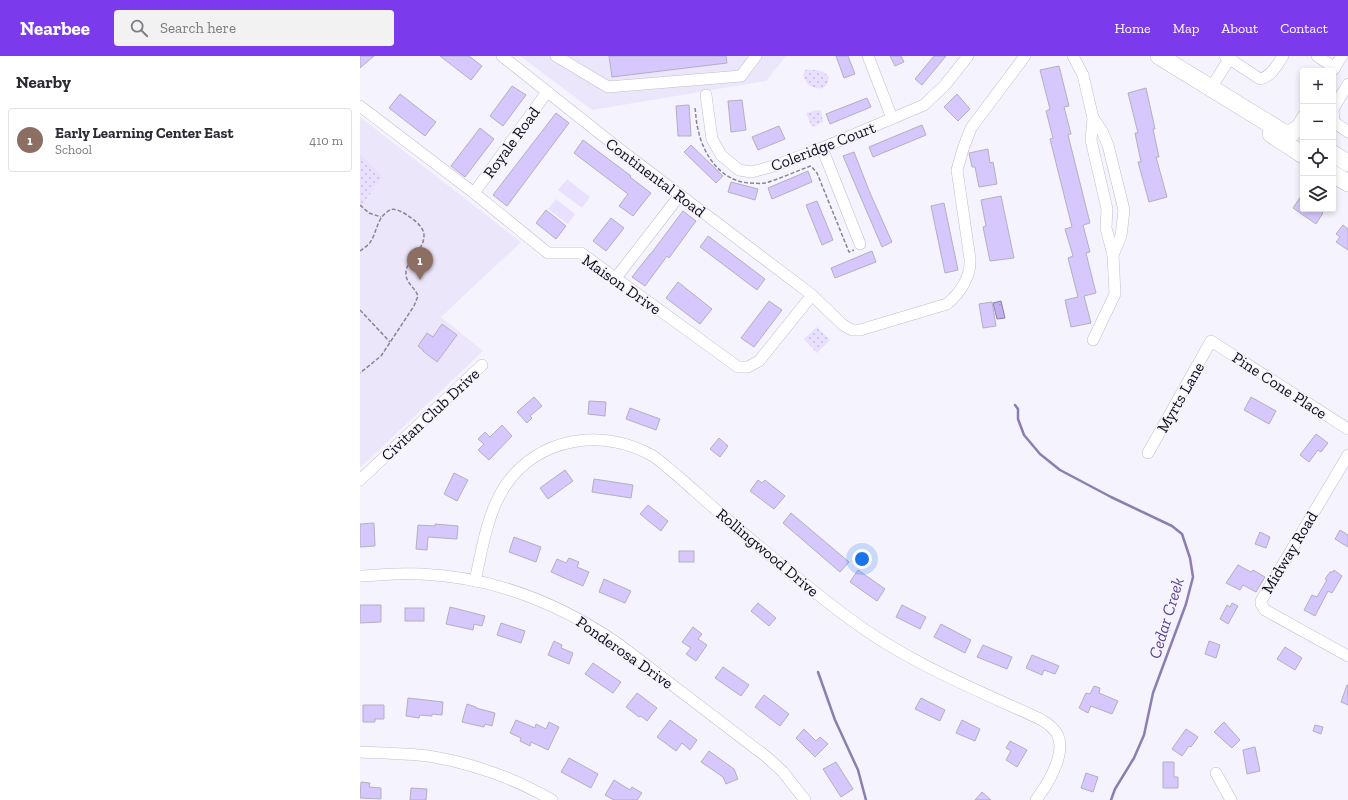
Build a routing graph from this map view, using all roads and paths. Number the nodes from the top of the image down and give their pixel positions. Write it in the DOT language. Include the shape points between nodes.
graph roads {
  1 [pos="502,56"];
  2 [pos="556,56"];
  3 [pos="756,56"];
  4 [pos="868,56"];
  5 [pos="968,56"];
  6 [pos="1025,56"];
  7 [pos="1073,56"];
  8 [pos="1159,56"];
  9 [pos="1283,56"];
  10 [pos="1317,56"];
  11 [pos="1342,56"];
  12 [pos="1228,57"];
  13 [pos="1332,68"];
  14 [pos="1334,68"];
  15 [pos="1348,84"];
  16 [pos="1211,88"];
  17 [pos="547,92"];
  18 [pos="706,95"];
  19 [pos="360,106"];
  20 [pos="695,108"];
  21 [pos="1252,113"];
  22 [pos="892,118"];
  23 [pos="1093,118"];
  24 [pos="1300,127"];
  25 [pos="1348,132"];
  26 [pos="822,148"];
  27 [pos="1300,150"];
  28 [pos="1336,156"];
  29 [pos="1348,163"];
  30 [pos="1336,176"];
  31 [pos="1348,183"];
  32 [pos="474,193"];
  33 [pos="680,195"];
  34 [pos="360,205"];
  35 [pos="381,217"];
  36 [pos="858,247"];
  37 [pos="360,251"];
  38 [pos="1113,255"];
  39 [pos="615,279"];
  40 [pos="812,295"];
  41 [pos="360,310"];
  42 [pos="1093,340"];
  43 [pos="1211,341"];
  44 [pos="390,342"];
  45 [pos="482,365"];
  46 [pos="360,373"];
  47 [pos="1348,429"];
  48 [pos="1148,453"];
  49 [pos="1348,455"];
  50 [pos="360,480"];
  51 [pos="360,576"];
  52 [pos="475,581"];
  53 [pos="1348,656"];
  54 [pos="360,752"];
  55 [pos="1216,773"];
  56 [pos="552,800"];
  57 [pos="805,800"];
  58 [pos="1036,800"];
  59 [pos="1231,800"];
  1 -- 17 [label="street, Continental Road"];
  2 -- 3 [label="street" via="608,87 741,76"];
  4 -- 22 [label="street"];
  5 -- 22 [label="street, Coleridge Court" via="945,85 924,105"];
  6 -- 40 [label="street, Continental Road" via="971,128 963,149 957,170 971,268 956,297 947,304 860,330 852,330 843,326"];
  7 -- 23 [label="street" via="1083,75"];
  8 -- 16 [label="highway"];
  9 -- 12 [label="street" via="1265,78 1260,78"];
  10 -- 13 [label="street"];
  11 -- 14 [label="street"];
  12 -- 16 [label="street"];
  15 -- 25 [label="street" via="1333,110 1334,122"];
  16 -- 21 [label="highway"];
  17 -- 32 [label="street, Royale Road"];
  17 -- 33 [label="street, Continental Road"];
  18 -- 26 [label="street, Coleridge Court" via="712,139 721,155 738,170 752,172"];
  19 -- 32 [label="street, Maison Drive"];
  20 -- 36 [label="path" via="701,139 718,169 729,178 742,183 763,184 811,166 817,173 850,252"];
  21 -- 24 [label="highway"];
  21 -- 27 [label="highway" via="1262,128"];
  22 -- 26 [label="street, Coleridge Court"];
  23 -- 38 [label="street" via="1091,140 1108,209 1106,228"];
  23 -- 38 [label="street" via="1108,145 1124,210 1121,236"];
  26 -- 36 [label="street"];
  28 -- 29 [label="highway"];
  30 -- 31 [label="highway"];
  32 -- 39 [label="street, Maison Drive" via="548,253 581,253"];
  33 -- 39 [label="street"];
  33 -- 40 [label="street, Continental Road"];
  34 -- 35 [label="path" via="369,213"];
  35 -- 37 [label="path" via="371,242"];
  35 -- 44 [label="path" via="388,210 399,210 423,229 424,237 422,247 405,271 407,281 418,296"];
  38 -- 42 [label="street" via="1115,294"];
  39 -- 40 [label="street, Maison Drive" via="738,367 748,367 759,361"];
  41 -- 44 [label="path"];
  43 -- 47 [label="street, Pine Cone Place"];
  43 -- 48 [label="street, Myrts Lane"];
  44 -- 46 [label="path" via="381,356"];
  45 -- 50 [label="street, Civitan Club Drive"];
  49 -- 53 [label="street, Midway Road" via="1261,601 1265,610"];
  51 -- 52 [label="street, Ponderosa Drive" via="402,573 440,575"];
  52 -- 57 [label="street, Ponderosa Drive" via="533,597 569,613 601,632 768,758 783,772"];
  52 -- 58 [label="street, Rollingwood Drive" via="484,540 497,500 527,462 543,452 576,440 609,440 641,450 663,464 830,604 872,634 934,670 1040,719 1054,729 1060,742 1058,758"];
  54 -- 56 [label="street" via="427,756 461,764 521,784"];
  55 -- 59 [label="street"];
}
